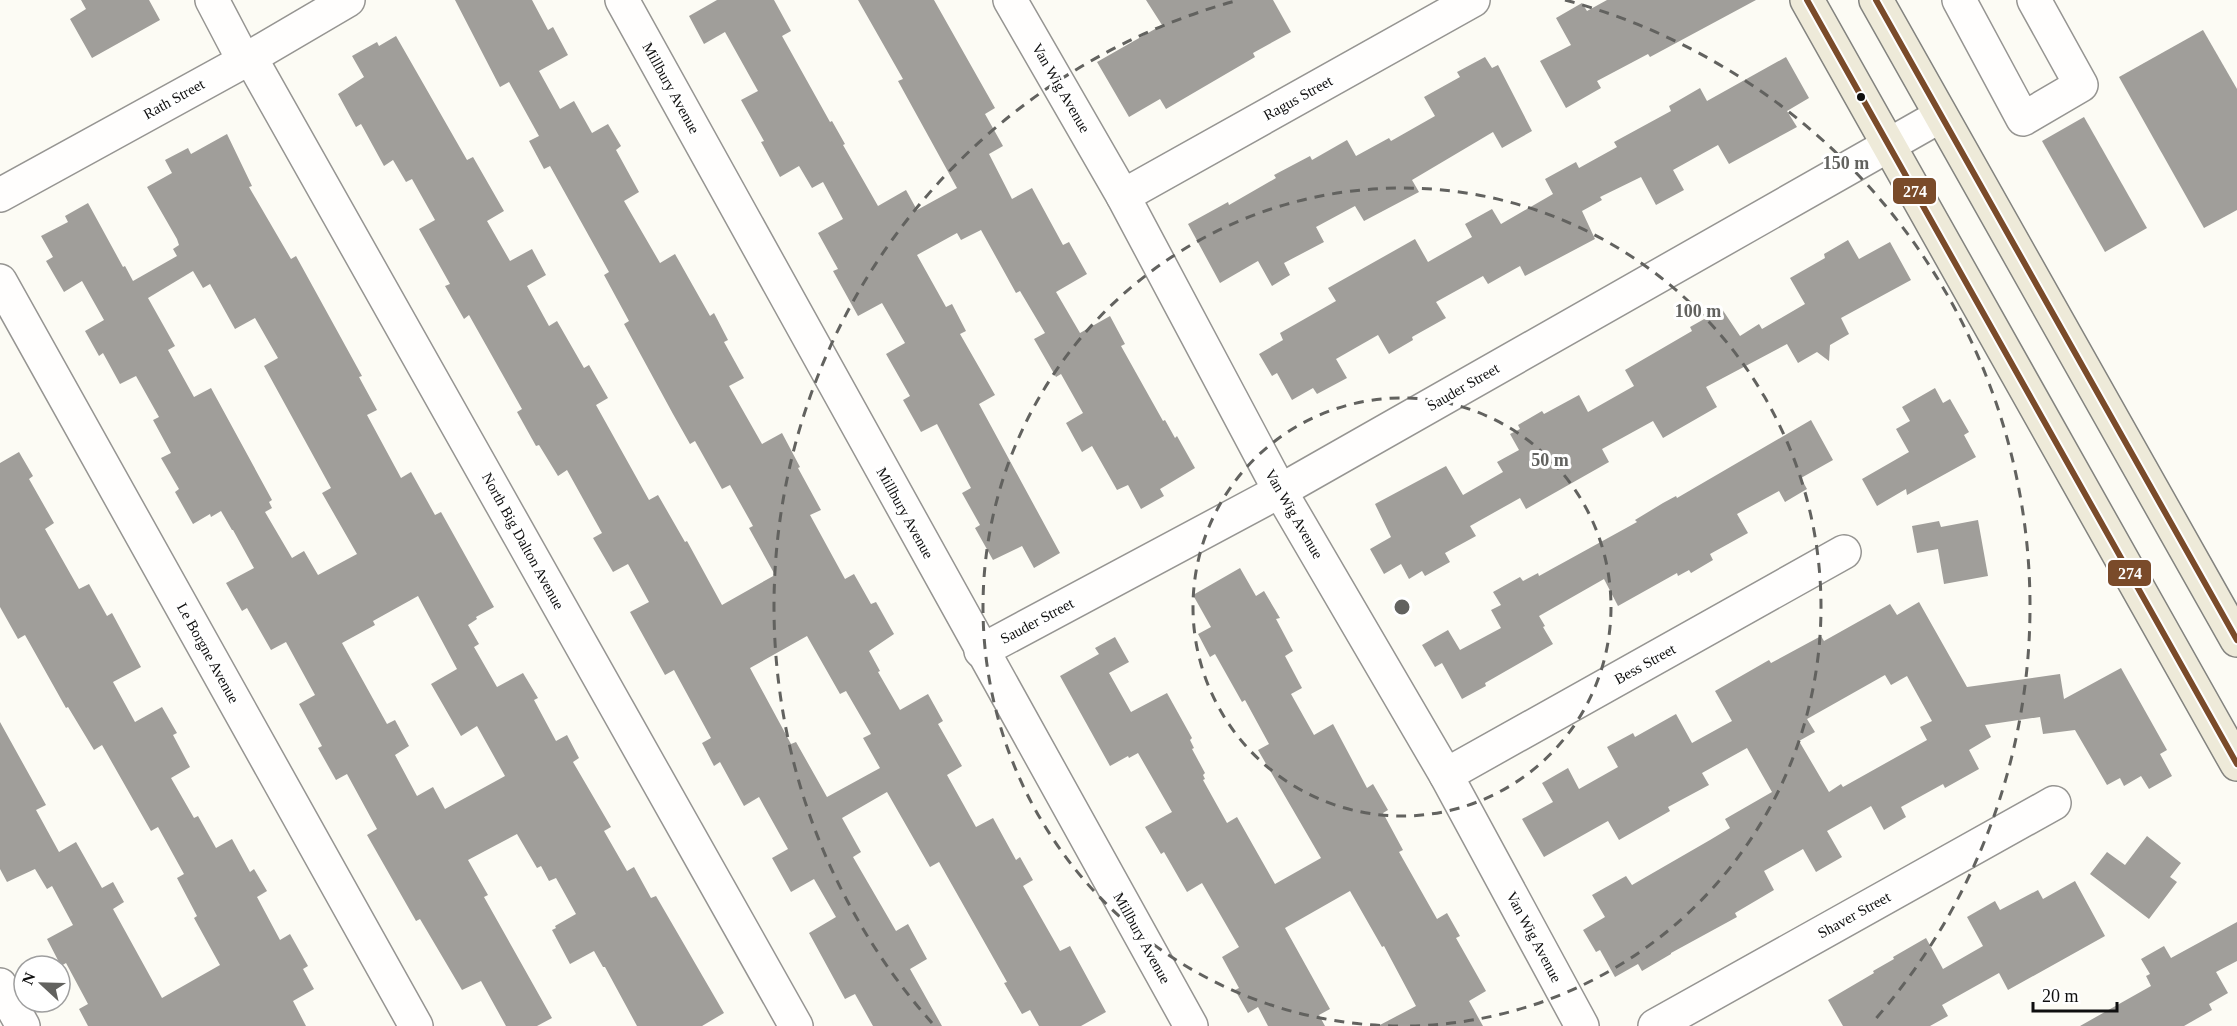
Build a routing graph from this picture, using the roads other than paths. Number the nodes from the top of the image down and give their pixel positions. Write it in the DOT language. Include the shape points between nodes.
graph roads {
  1 [pos="212,0"];
  2 [pos="348,0"];
  3 [pos="622,0"];
  4 [pos="1010,0"];
  5 [pos="1473,0"];
  6 [pos="1807,0"];
  7 [pos="1959,0"];
  8 [pos="2034,0"];
  9 [pos="1884,3"];
  10 [pos="247,59"];
  11 [pos="1940,116"];
  12 [pos="1888,145"];
  13 [pos="0,195"];
  14 [pos="1123,196"];
  15 [pos="0,281"];
  16 [pos="1280,491"];
  17 [pos="1844,552"];
  18 [pos="2237,640"];
  19 [pos="981,651"];
  20 [pos="2237,764"];
  21 [pos="1446,775"];
  22 [pos="2054,803"];
  23 [pos="0,986"];
  24 [pos="23,1026"];
  25 [pos="416,1026"];
  26 [pos="796,1026"];
  27 [pos="1191,1026"];
  28 [pos="1582,1026"];
  29 [pos="1655,1026"];
  1 -- 10 [label="street, North Big Dalton Avenue"];
  2 -- 10 [label="street, Rath Street"];
  3 -- 19 [label="street, Millbury Avenue"];
  4 -- 14 [label="street, Van Wig Avenue"];
  5 -- 14 [label="street, Ragus Street"];
  6 -- 12 [label="main road"];
  7 -- 8 [label="street" via="2023,118 2081,85"];
  9 -- 11 [label="main road"];
  10 -- 13 [label="street, Rath Street"];
  10 -- 26 [label="street, North Big Dalton Avenue"];
  11 -- 12 [label="street, Sauder Street"];
  11 -- 18 [label="main road"];
  12 -- 16 [label="street, Sauder Street"];
  12 -- 20 [label="main road"];
  14 -- 16 [label="street, Van Wig Avenue"];
  15 -- 25 [label="street, Le Borgne Avenue"];
  16 -- 19 [label="street, Sauder Street"];
  16 -- 21 [label="street, Van Wig Avenue"];
  17 -- 21 [label="street, Bess Street"];
  19 -- 27 [label="street, Millbury Avenue"];
  21 -- 28 [label="street, Van Wig Avenue"];
  22 -- 29 [label="street, Shaver Street"];
  23 -- 24 [label="street"];
}
